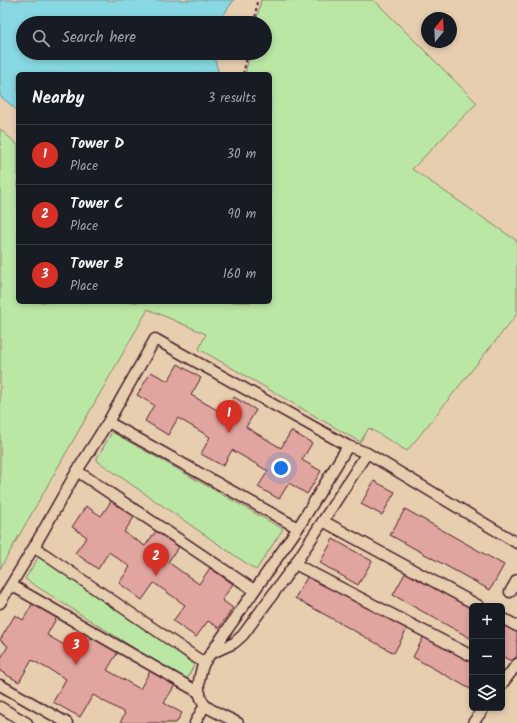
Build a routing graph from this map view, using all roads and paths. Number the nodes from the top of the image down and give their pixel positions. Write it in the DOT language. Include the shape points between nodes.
graph roads {
  1 [pos="257,0"];
  2 [pos="256,16"];
  3 [pos="246,60"];
  4 [pos="243,72"];
  5 [pos="108,422"];
  6 [pos="348,446"];
  7 [pos="367,453"];
  8 [pos="77,471"];
  9 [pos="323,521"];
  10 [pos="298,528"];
  11 [pos="517,543"];
  12 [pos="34,547"];
  13 [pos="295,564"];
  14 [pos="517,580"];
  15 [pos="11,584"];
  16 [pos="254,590"];
  17 [pos="510,592"];
  18 [pos="0,603"];
  19 [pos="473,603"];
  20 [pos="505,620"];
  21 [pos="517,626"];
  22 [pos="210,654"];
  23 [pos="469,654"];
  24 [pos="204,663"];
  25 [pos="517,664"];
  26 [pos="505,673"];
  27 [pos="0,686"];
  28 [pos="200,693"];
  29 [pos="205,705"];
  30 [pos="0,707"];
  31 [pos="482,711"];
  32 [pos="27,723"];
  33 [pos="67,723"];
  34 [pos="195,723"];
  35 [pos="238,723"];
  36 [pos="473,723"];
  1 -- 2 [label="path"];
  3 -- 4 [label="path"];
  5 -- 6 [label="street" via="155,338"];
  5 -- 8 [label="street"];
  5 -- 10 [label="street"];
  6 -- 7 [label="street"];
  6 -- 10 [label="street"];
  7 -- 9 [label="street"];
  7 -- 11 [label="street"];
  8 -- 12 [label="street"];
  8 -- 16 [label="street"];
  9 -- 13 [label="street"];
  9 -- 19 [label="street"];
  10 -- 16 [label="street"];
  12 -- 15 [label="street"];
  12 -- 24 [label="street"];
  13 -- 22 [label="street" via="243,635 234,643"];
  13 -- 23 [label="street"];
  14 -- 17 [label="street"];
  15 -- 18 [label="street"];
  15 -- 28 [label="street"];
  16 -- 22 [label="street"];
  20 -- 21 [label="street"];
  22 -- 24 [label="street"];
  24 -- 28 [label="street" via="199,678"];
  25 -- 26 [label="street"];
  27 -- 33 [label="street"];
  28 -- 29 [label="street"];
  29 -- 34 [label="street"];
  29 -- 35 [label="street"];
  30 -- 32 [label="street"];
  31 -- 36 [label="street"];
}
